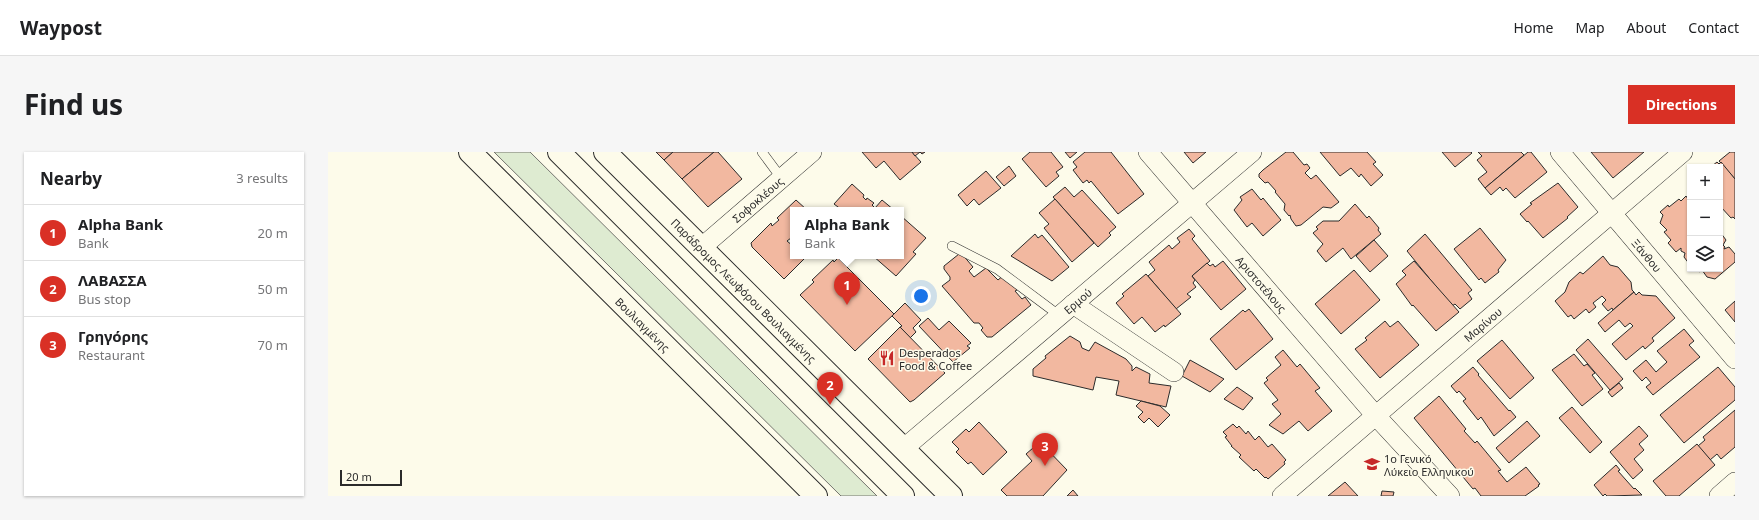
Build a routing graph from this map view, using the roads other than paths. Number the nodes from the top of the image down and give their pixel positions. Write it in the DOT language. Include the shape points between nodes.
graph roads {
  1 [pos="470,152"];
  2 [pos="559,152"];
  3 [pos="605,152"];
  4 [pos="762,152"];
  5 [pos="812,152"];
  6 [pos="1148,152"];
  7 [pos="1252,152"];
  8 [pos="1560,152"];
  9 [pos="1683,152"];
  10 [pos="782,179"];
  11 [pos="1192,203"];
  12 [pos="1612,212"];
  13 [pos="952,246"];
  14 [pos="702,247"];
  15 [pos="1067,310"];
  16 [pos="1735,359"];
  17 [pos="1174,372"];
  18 [pos="1376,416"];
  19 [pos="904,449"];
  20 [pos="1735,482"];
  21 [pos="906,494"];
  22 [pos="816,496"];
  23 [pos="951,496"];
  24 [pos="1282,496"];
  25 [pos="1450,496"];
  26 [pos="1719,496"];
  1 -- 22 [label="main road, Βουλιαγμένης"];
  2 -- 21 [label="main road"];
  3 -- 14 [label="main road, Παράδρομος Λεωφόρου Βουλιαγμένης"];
  4 -- 10 [label="lane"];
  5 -- 10 [label="street, Σοφοκλέους"];
  6 -- 11 [label="street, Αριστοτέλους"];
  7 -- 11 [label="street, Ερμού"];
  8 -- 12 [label="street, Ξάνθου"];
  9 -- 12 [label="street, Μαρίνου"];
  10 -- 14 [label="street, Σοφοκλέους"];
  11 -- 15 [label="street, Ερμού"];
  11 -- 18 [label="street, Αριστοτέλους"];
  12 -- 16 [label="street, Ξάνθου"];
  12 -- 18 [label="street, Μαρίνου"];
  13 -- 15 [label="lane"];
  14 -- 19 [label="main road, Παράδρομος Λεωφόρου Βουλιαγμένης"];
  15 -- 17 [label="street"];
  15 -- 19 [label="street, Ερμού"];
  18 -- 24 [label="street, Μαρίνου"];
  18 -- 25 [label="street, Αριστοτέλους"];
  19 -- 23 [label="main road, Παράδρομος Λεωφόρου Βουλιαγμένης"];
  20 -- 26 [label="street"];
}
